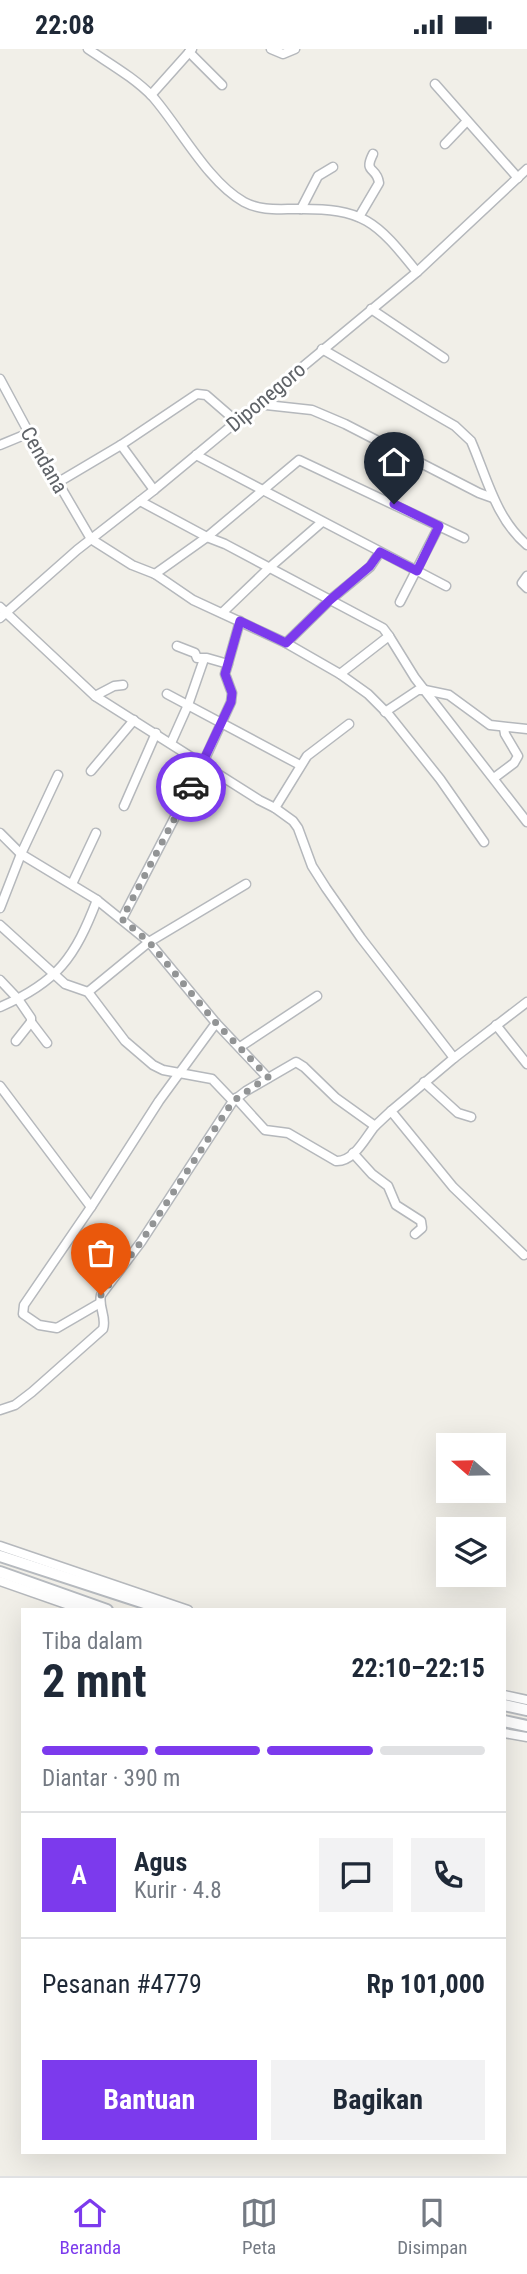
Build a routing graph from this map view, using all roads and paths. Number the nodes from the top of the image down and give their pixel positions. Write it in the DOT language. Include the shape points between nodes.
graph roads {
  1 [pos="88,49"];
  2 [pos="271,49"];
  3 [pos="295,49"];
  4 [pos="191,50"];
  5 [pos="435,84"];
  6 [pos="222,85"];
  7 [pos="151,95"];
  8 [pos="467,121"];
  9 [pos="445,144"];
  10 [pos="373,155"];
  11 [pos="334,167"];
  12 [pos="527,169"];
  13 [pos="518,178"];
  14 [pos="301,209"];
  15 [pos="359,217"];
  16 [pos="417,272"];
  17 [pos="371,309"];
  18 [pos="323,349"];
  19 [pos="444,358"];
  20 [pos="0,379"];
  21 [pos="2,389"];
  22 [pos="257,404"];
  23 [pos="236,422"];
  24 [pos="29,433"];
  25 [pos="0,445"];
  26 [pos="121,445"];
  27 [pos="195,455"];
  28 [pos="57,483"];
  29 [pos="154,490"];
  30 [pos="262,490"];
  31 [pos="493,498"];
  32 [pos="140,501"];
  33 [pos="322,522"];
  34 [pos="439,526"];
  35 [pos="206,537"];
  36 [pos="464,538"];
  37 [pos="91,539"];
  38 [pos="527,545"];
  39 [pos="380,552"];
  40 [pos="269,568"];
  41 [pos="417,571"];
  42 [pos="155,574"];
  43 [pos="527,576"];
  44 [pos="446,586"];
  45 [pos="527,588"];
  46 [pos="330,600"];
  47 [pos="400,603"];
  48 [pos="2,613"];
  49 [pos="222,613"];
  50 [pos="240,621"];
  51 [pos="389,636"];
  52 [pos="286,643"];
  53 [pos="177,646"];
  54 [pos="204,659"];
  55 [pos="228,664"];
  56 [pos="340,674"];
  57 [pos="123,685"];
  58 [pos="425,690"];
  59 [pos="167,694"];
  60 [pos="95,695"];
  61 [pos="188,705"];
  62 [pos="385,712"];
  63 [pos="134,720"];
  64 [pos="221,723"];
  65 [pos="349,724"];
  66 [pos="504,728"];
  67 [pos="527,729"];
  68 [pos="156,733"];
  69 [pos="172,743"];
  70 [pos="204,763"];
  71 [pos="300,765"];
  72 [pos="91,771"];
  73 [pos="58,775"];
  74 [pos="494,778"];
  75 [pos="124,806"];
  76 [pos="275,808"];
  77 [pos="527,822"];
  78 [pos="0,833"];
  79 [pos="96,833"];
  80 [pos="484,842"];
  81 [pos="21,854"];
  82 [pos="0,883"];
  83 [pos="72,884"];
  84 [pos="246,884"];
  85 [pos="8,890"];
  86 [pos="97,900"];
  87 [pos="0,908"];
  88 [pos="122,919"];
  89 [pos="0,925"];
  90 [pos="149,942"];
  91 [pos="56,975"];
  92 [pos="0,980"];
  93 [pos="88,992"];
  94 [pos="317,996"];
  95 [pos="18,999"];
  96 [pos="527,1002"];
  97 [pos="0,1007"];
  98 [pos="31,1022"];
  99 [pos="216,1023"];
  100 [pos="496,1025"];
  101 [pos="16,1041"];
  102 [pos="47,1043"];
  103 [pos="240,1048"];
  104 [pos="454,1058"];
  105 [pos="527,1064"];
  106 [pos="179,1073"];
  107 [pos="268,1077"];
  108 [pos="424,1082"];
  109 [pos="0,1086"];
  110 [pos="234,1100"];
  111 [pos="390,1111"];
  112 [pos="471,1117"];
  113 [pos="375,1126"];
  114 [pos="353,1153"];
  115 [pos="91,1207"];
  116 [pos="415,1234"];
  117 [pos="524,1255"];
  118 [pos="100,1303"];
  119 [pos="0,1411"];
  120 [pos="0,1545"];
  121 [pos="0,1556"];
  122 [pos="0,1572"];
  123 [pos="0,1581"];
  124 [pos="77,1608"];
  125 [pos="101,1608"];
  126 [pos="160,1608"];
  127 [pos="182,1608"];
  128 [pos="506,1695"];
  129 [pos="527,1700"];
  130 [pos="506,1705"];
  131 [pos="527,1710"];
  132 [pos="506,1721"];
  133 [pos="527,1726"];
  134 [pos="506,1733"];
  135 [pos="527,1737"];
  1 -- 7 [label="street"];
  2 -- 3 [label="street" via="283,54"];
  4 -- 6 [label="street"];
  4 -- 7 [label="street"];
  5 -- 8 [label="street"];
  7 -- 14 [label="street" via="209,170 243,201 263,209"];
  8 -- 9 [label="street"];
  8 -- 13 [label="street"];
  10 -- 15 [label="street" via="368,165 379,183"];
  11 -- 14 [label="street" via="318,176"];
  12 -- 13 [label="street, Diponegoro"];
  13 -- 16 [label="street, Diponegoro"];
  14 -- 15 [label="street" via="334,209"];
  15 -- 16 [label="street" via="390,238"];
  16 -- 17 [label="street, Diponegoro"];
  17 -- 18 [label="street, Diponegoro"];
  17 -- 19 [label="street"];
  18 -- 22 [label="street, Diponegoro"];
  18 -- 31 [label="street" via="461,430 471,442"];
  20 -- 21 [label="street, Cendana"];
  21 -- 24 [label="street, Cendana"];
  22 -- 23 [label="street, Diponegoro"];
  22 -- 31 [label="street" via="313,410"];
  23 -- 26 [label="street" via="200,393"];
  23 -- 27 [label="street, Diponegoro"];
  24 -- 25 [label="street"];
  24 -- 28 [label="street, Cendana"];
  26 -- 28 [label="street"];
  26 -- 29 [label="street"];
  27 -- 29 [label="street, Diponegoro"];
  27 -- 30 [label="street"];
  28 -- 37 [label="street, Cendana"];
  29 -- 32 [label="street, Diponegoro"];
  30 -- 33 [label="street"];
  30 -- 34 [label="street" via="301,460"];
  30 -- 35 [label="street"];
  31 -- 38 [label="street" via="514,534"];
  32 -- 35 [label="street"];
  32 -- 37 [label="street, Diponegoro"];
  33 -- 39 [label="street"];
  33 -- 40 [label="street"];
  34 -- 36 [label="street"];
  34 -- 41 [label="street"];
  35 -- 40 [label="street"];
  35 -- 42 [label="street"];
  37 -- 42 [label="street"];
  37 -- 48 [label="street, Diponegoro"];
  39 -- 41 [label="street"];
  39 -- 46 [label="street"];
  40 -- 46 [label="street"];
  40 -- 49 [label="street"];
  41 -- 44 [label="street"];
  41 -- 47 [label="street"];
  42 -- 49 [label="street"];
  43 -- 45 [label="street" via="522,583"];
  46 -- 51 [label="street" via="381,627"];
  46 -- 52 [label="street"];
  48 -- 60 [label="street"];
  49 -- 50 [label="street"];
  50 -- 52 [label="street"];
  50 -- 55 [label="street"];
  51 -- 56 [label="street"];
  51 -- 58 [label="street"];
  52 -- 56 [label="street"];
  53 -- 54 [label="street"];
  54 -- 55 [label="street"];
  54 -- 61 [label="street"];
  55 -- 64 [label="street" via="225,674 232,697"];
  56 -- 62 [label="street"];
  57 -- 60 [label="street"];
  58 -- 62 [label="street"];
  58 -- 66 [label="street" via="449,695 484,723"];
  58 -- 74 [label="street"];
  59 -- 61 [label="street"];
  60 -- 63 [label="street"];
  61 -- 64 [label="street"];
  61 -- 69 [label="street"];
  62 -- 80 [label="street"];
  63 -- 68 [label="street"];
  63 -- 72 [label="street"];
  64 -- 70 [label="street"];
  64 -- 71 [label="street"];
  65 -- 71 [label="street"];
  66 -- 67 [label="street"];
  66 -- 74 [label="street" via="518,757"];
  68 -- 69 [label="street"];
  68 -- 75 [label="street"];
  69 -- 70 [label="street"];
  70 -- 76 [label="street"];
  70 -- 88 [label="street"];
  71 -- 76 [label="street"];
  73 -- 81 [label="street"];
  74 -- 77 [label="street"];
  76 -- 104 [label="street" via="293,821 326,888"];
  78 -- 81 [label="street"];
  79 -- 83 [label="street"];
  81 -- 83 [label="street"];
  81 -- 85 [label="street"];
  82 -- 85 [label="street"];
  83 -- 86 [label="street"];
  84 -- 90 [label="street"];
  85 -- 87 [label="street"];
  86 -- 88 [label="street"];
  86 -- 91 [label="street" via="78,945"];
  88 -- 90 [label="street"];
  89 -- 91 [label="street"];
  90 -- 93 [label="street"];
  90 -- 99 [label="street"];
  91 -- 93 [label="street" via="67,985"];
  91 -- 95 [label="street"];
  92 -- 95 [label="street"];
  93 -- 106 [label="street" via="136,1052 158,1067"];
  94 -- 103 [label="street"];
  95 -- 97 [label="street"];
  95 -- 98 [label="street"];
  96 -- 100 [label="street"];
  98 -- 101 [label="street"];
  98 -- 102 [label="street"];
  99 -- 103 [label="street"];
  99 -- 106 [label="street"];
  100 -- 104 [label="street"];
  100 -- 105 [label="street"];
  103 -- 107 [label="street"];
  104 -- 108 [label="street"];
  106 -- 110 [label="street" via="212,1079"];
  106 -- 115 [label="street"];
  107 -- 110 [label="street"];
  107 -- 113 [label="street" via="299,1063"];
  108 -- 111 [label="street"];
  108 -- 112 [label="street" via="458,1113"];
  109 -- 115 [label="street"];
  110 -- 114 [label="street" via="265,1130 292,1134 336,1161 345,1161"];
  110 -- 118 [label="street" via="101,1295"];
  111 -- 113 [label="street"];
  111 -- 117 [label="street" via="453,1188"];
  113 -- 114 [label="street"];
  114 -- 116 [label="street" via="388,1186 396,1205 421,1221 422,1228"];
  115 -- 118 [label="street" via="22,1311 39,1325 57,1328"];
  118 -- 119 [label="street" via="105,1320 100,1333 32,1392"];
  120 -- 127 [label="street"];
  121 -- 126 [label="street"];
  122 -- 125 [label="street"];
  123 -- 124 [label="street"];
  128 -- 129 [label="street"];
  130 -- 131 [label="street"];
  132 -- 133 [label="street"];
  134 -- 135 [label="street"];
}
